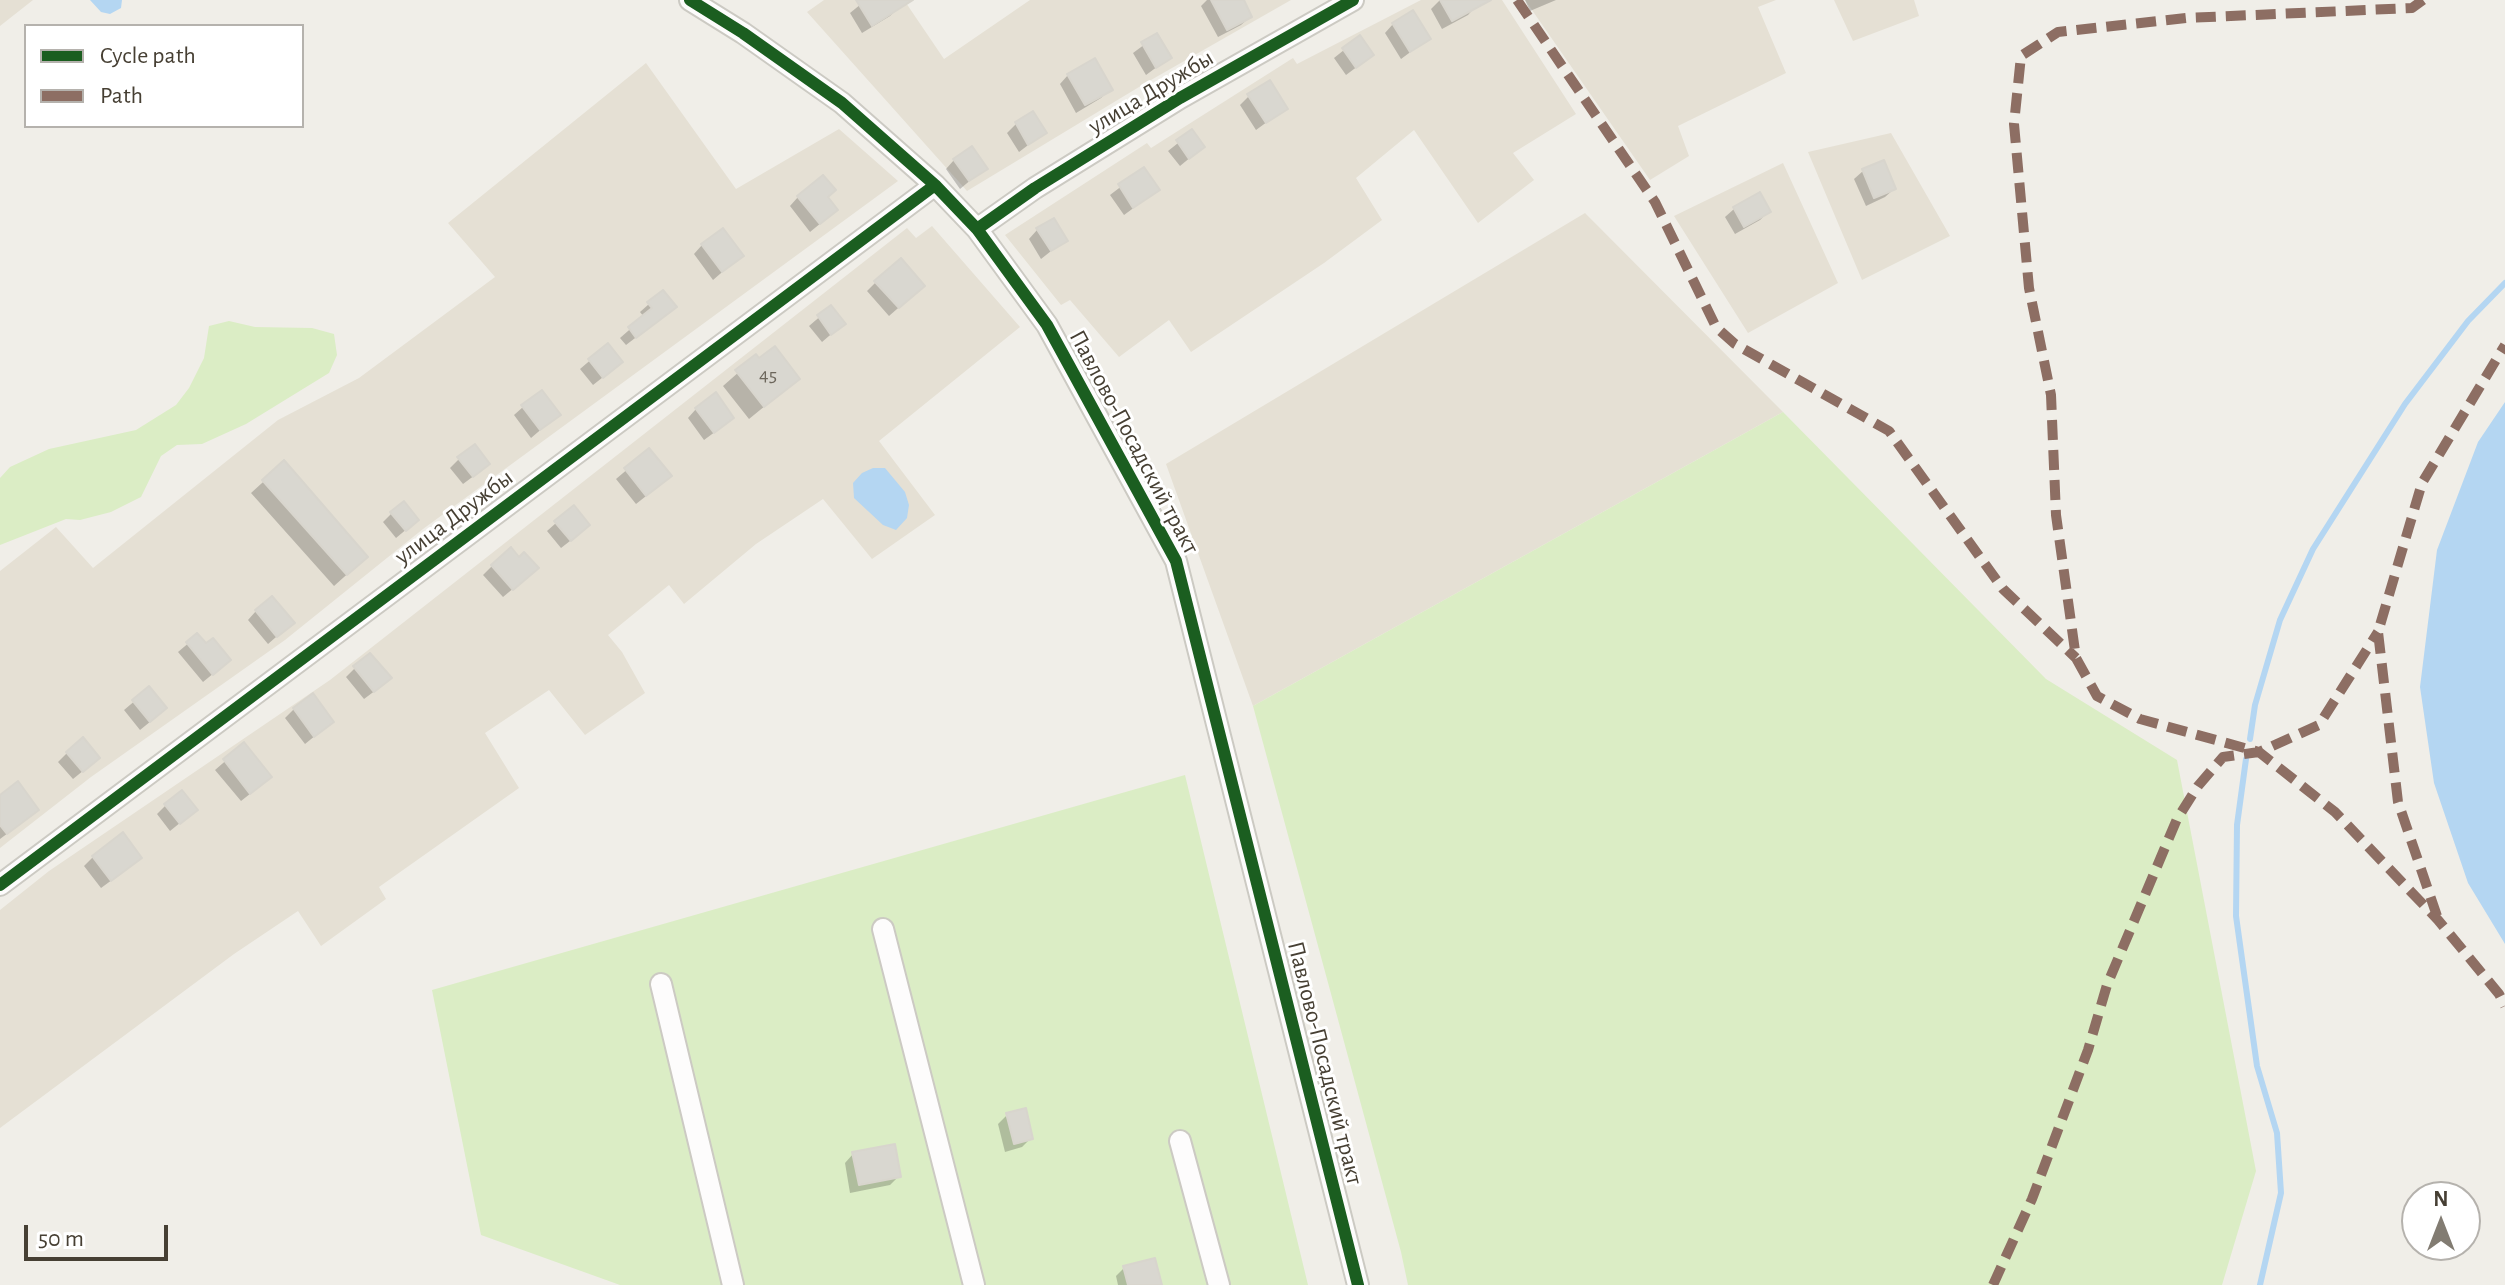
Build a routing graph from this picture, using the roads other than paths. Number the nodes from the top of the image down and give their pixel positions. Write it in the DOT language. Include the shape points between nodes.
graph roads {
  1 [pos="690,0"];
  2 [pos="1353,0"];
  3 [pos="935,185"];
  4 [pos="977,229"];
  5 [pos="0,885"];
  6 [pos="883,929"];
  7 [pos="661,984"];
  8 [pos="1180,1141"];
  9 [pos="733,1285"];
  10 [pos="974,1285"];
  11 [pos="1219,1285"];
  12 [pos="1358,1285"];
  1 -- 3 [label="street, Павлово-Посадский тракт" via="842,103"];
  2 -- 4 [label="street, улица Дружбы" via="1180,98"];
  3 -- 4 [label="street, Павлово-Посадский тракт"];
  3 -- 5 [label="street, улица Дружбы"];
  4 -- 12 [label="street, Павлово-Посадский тракт" via="1047,325 1176,561"];
  6 -- 10 [label="street"];
  7 -- 9 [label="street"];
  8 -- 11 [label="street"];
}
